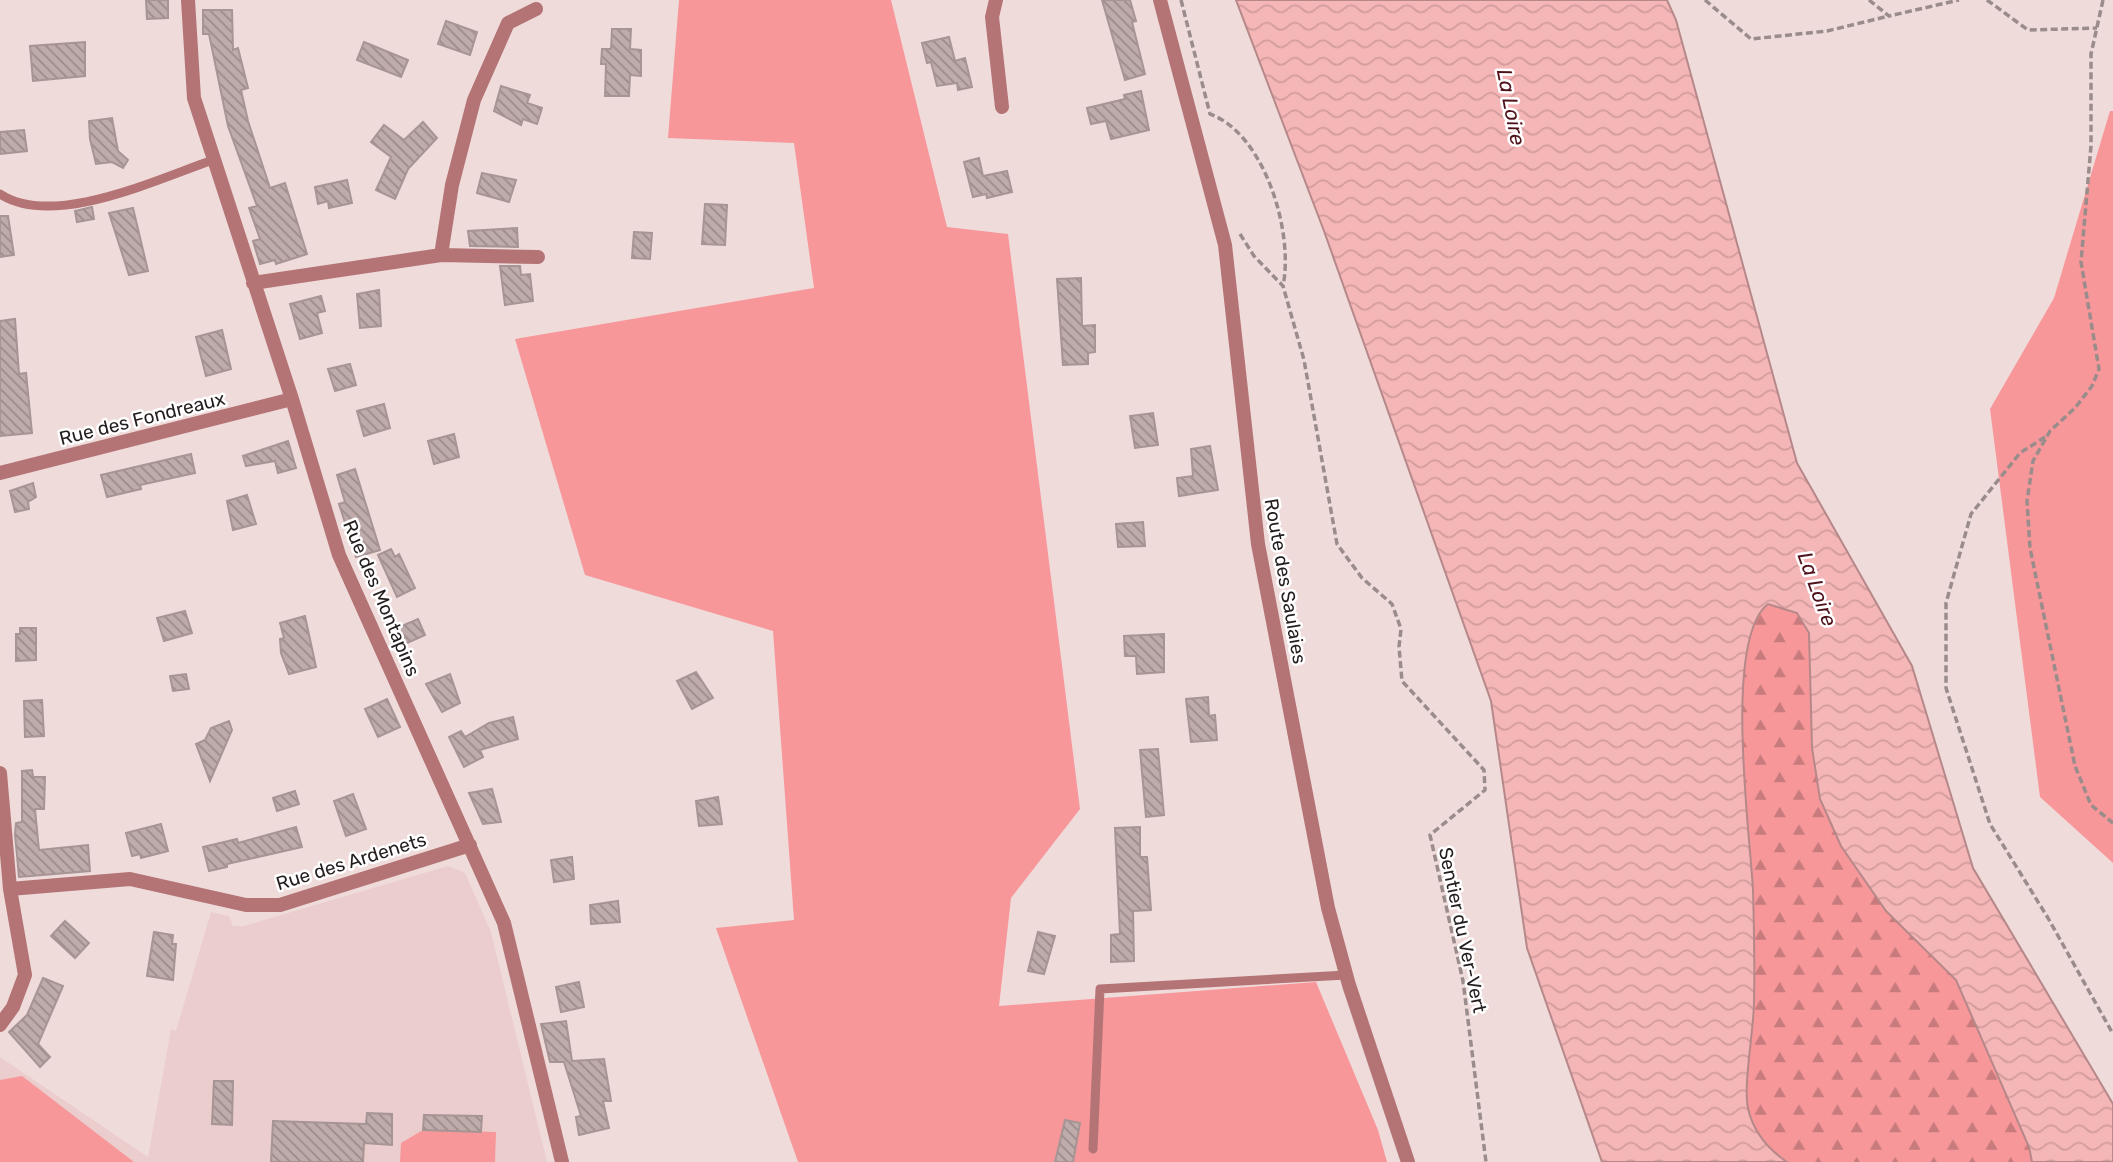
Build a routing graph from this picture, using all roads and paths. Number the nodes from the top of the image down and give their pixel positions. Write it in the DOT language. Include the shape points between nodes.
graph roads {
  1 [pos="188,0"];
  2 [pos="996,0"];
  3 [pos="1160,0"];
  4 [pos="1181,0"];
  5 [pos="1705,0"];
  6 [pos="1869,0"];
  7 [pos="1959,0"];
  8 [pos="1987,0"];
  9 [pos="2103,0"];
  10 [pos="536,9"];
  11 [pos="1889,16"];
  12 [pos="2096,28"];
  13 [pos="1002,107"];
  14 [pos="213,160"];
  15 [pos="0,194"];
  16 [pos="1240,234"];
  17 [pos="441,255"];
  18 [pos="538,257"];
  19 [pos="253,284"];
  20 [pos="1283,286"];
  21 [pos="292,398"];
  22 [pos="2047,436"];
  23 [pos="0,473"];
  24 [pos="0,773"];
  25 [pos="2113,823"];
  26 [pos="470,845"];
  27 [pos="10,889"];
  28 [pos="1346,975"];
  29 [pos="0,1024"];
  30 [pos="2113,1034"];
  31 [pos="1093,1149"];
  32 [pos="562,1162"];
  33 [pos="1408,1162"];
  34 [pos="1486,1162"];
  1 -- 14 [label="street, Rue des Montapins" via="194,98"];
  2 -- 13 [label="street" via="992,17"];
  3 -- 28 [label="street, Route des Saulaies" via="1225,245 1258,544 1328,908"];
  4 -- 20 [label="path" via="1210,114 1233,127 1256,158 1272,193 1283,224 1287,264"];
  5 -- 11 [label="path" via="1751,39 1827,31"];
  6 -- 11 [label="path"];
  7 -- 11 [label="path"];
  8 -- 12 [label="path" via="2028,30"];
  9 -- 12 [label="path"];
  10 -- 17 [label="street" via="508,23 474,100 452,185"];
  12 -- 22 [label="path" via="2081,262 2099,369 2084,397"];
  14 -- 15 [label="lane" via="96,198 49,208 21,205"];
  14 -- 19 [label="street, Rue des Montapins"];
  16 -- 20 [label="path"];
  17 -- 18 [label="street"];
  17 -- 19 [label="street"];
  19 -- 21 [label="street, Rue des Montapins"];
  20 -- 34 [label="path, Sentier du Ver-Vert" via="1304,360 1337,544 1362,578 1392,604 1401,629 1402,681 1484,770 1485,790 1430,835 1463,981"];
  21 -- 23 [label="street, Rue des Fondreaux"];
  21 -- 26 [label="street, Rue des Montapins" via="339,555"];
  22 -- 25 [label="path" via="2033,461 2027,501 2030,548 2075,766 2091,805"];
  22 -- 30 [label="path" via="2020,453 1971,514 1946,603 1946,688 1990,824"];
  24 -- 27 [label="street"];
  26 -- 27 [label="street, Rue des Ardenets" via="280,905 246,905 130,879"];
  26 -- 32 [label="street, Rue des Montapins" via="504,923"];
  27 -- 29 [label="street" via="25,975 13,1007"];
  28 -- 31 [label="lane" via="1100,989"];
  28 -- 33 [label="street, Route des Saulaies"];
}
